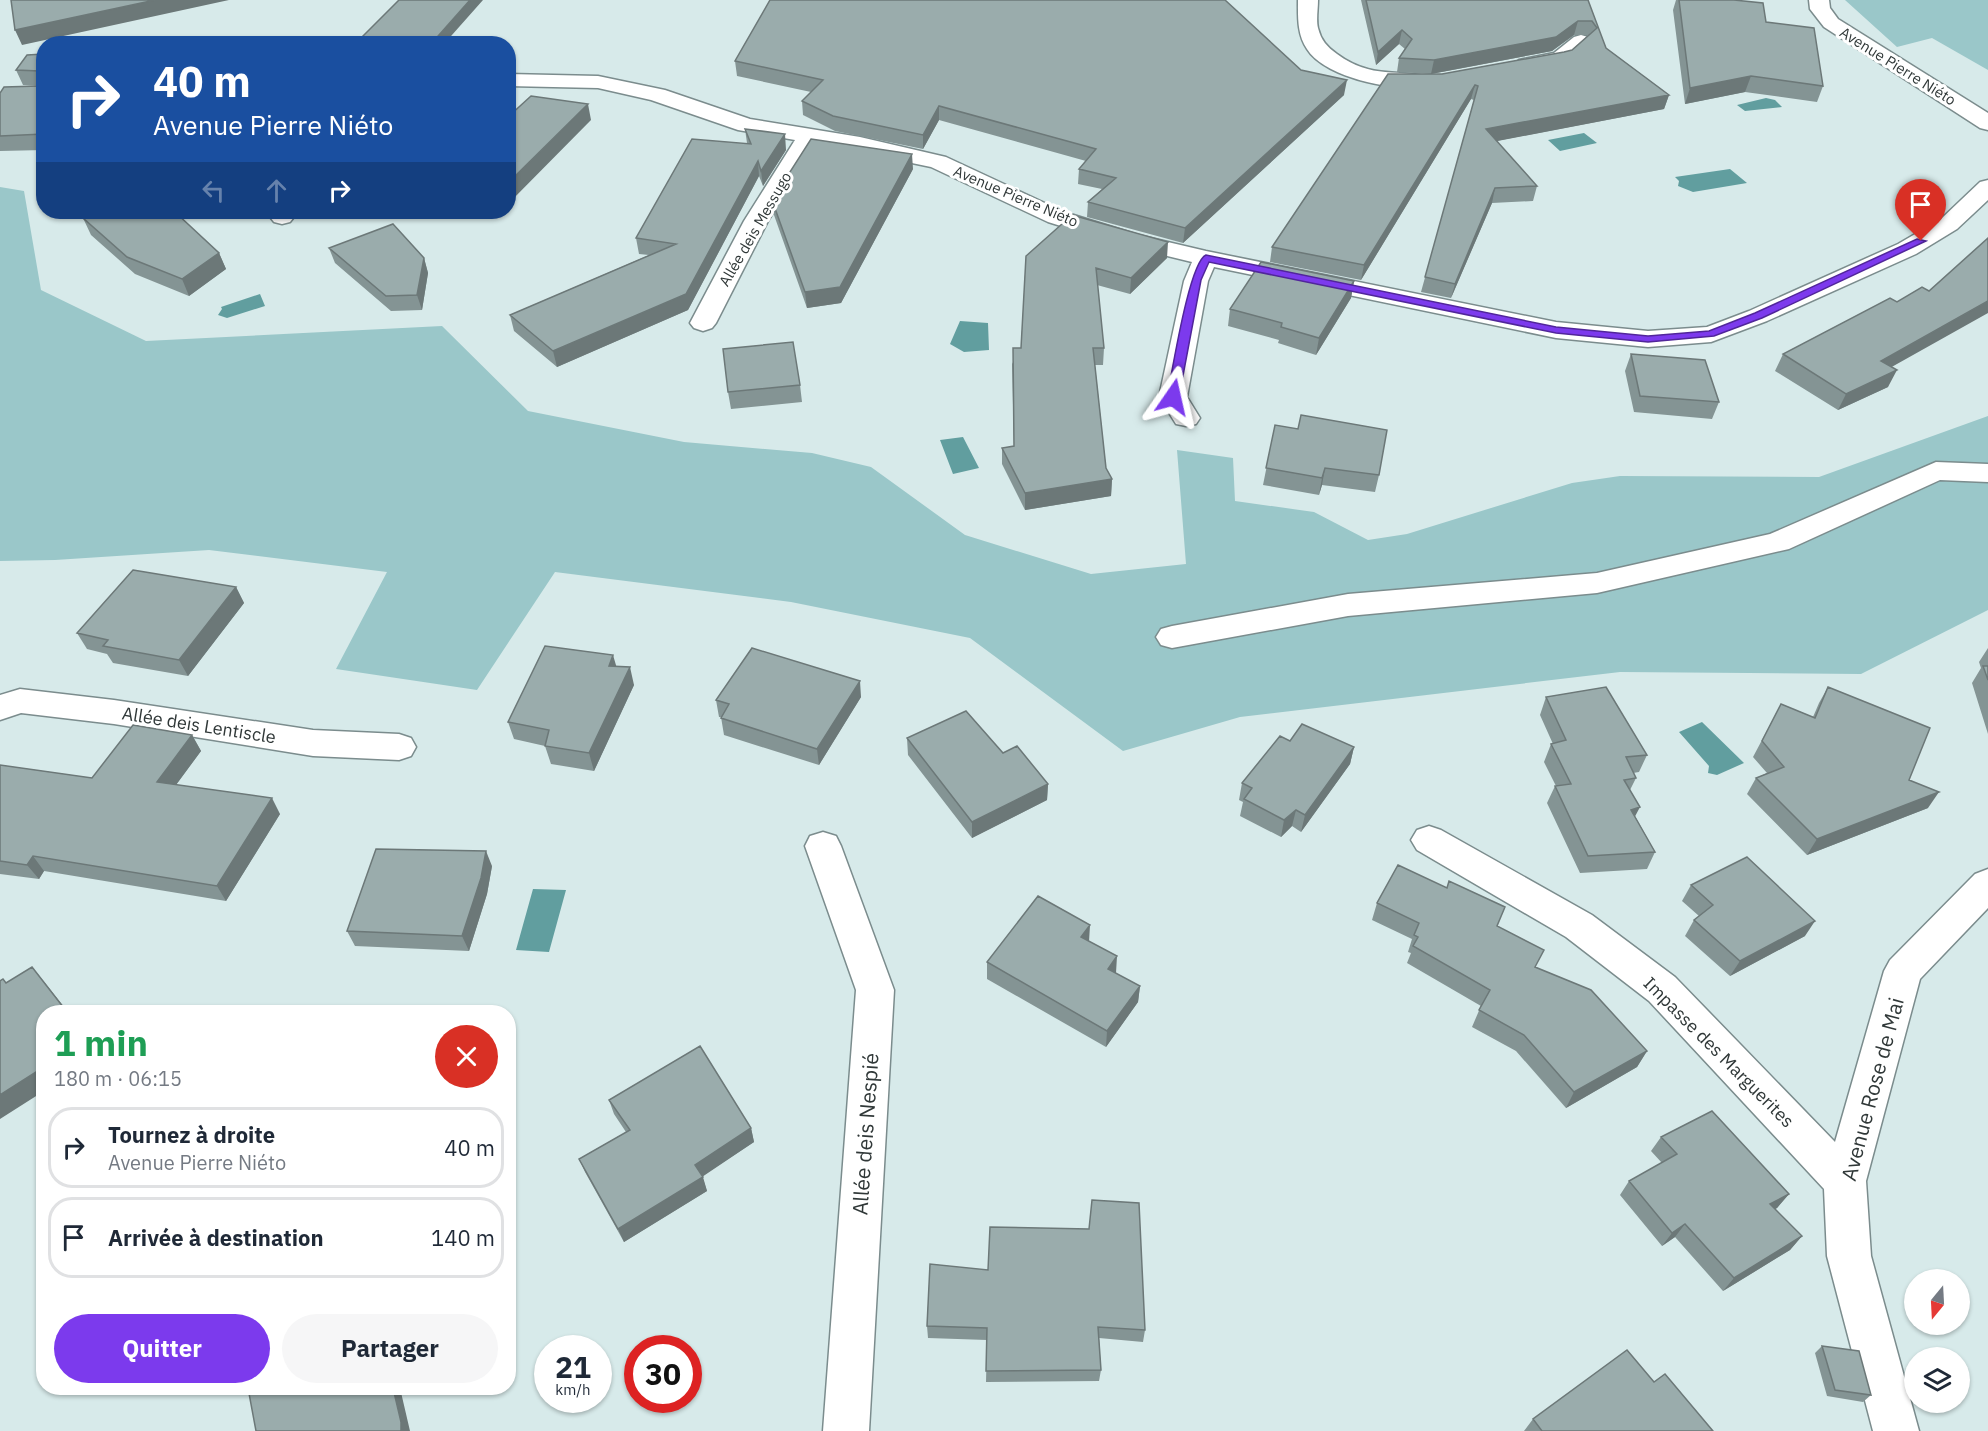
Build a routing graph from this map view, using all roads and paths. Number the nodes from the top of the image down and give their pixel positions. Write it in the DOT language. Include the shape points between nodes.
graph roads {
  1 [pos="1308,0"];
  2 [pos="1818,0"];
  3 [pos="1581,41"];
  4 [pos="1501,69"];
  5 [pos="516,80"];
  6 [pos="1443,80"];
  7 [pos="1988,123"];
  8 [pos="809,136"];
  9 [pos="1988,188"];
  10 [pos="1206,258"];
  11 [pos="703,323"];
  12 [pos="1186,418"];
  13 [pos="1988,473"];
  14 [pos="1172,637"];
  15 [pos="0,708"];
  16 [pos="399,747"];
  17 [pos="1430,840"];
  18 [pos="823,846"];
  19 [pos="1988,884"];
  20 [pos="1845,1181"];
  21 [pos="846,1431"];
  22 [pos="1896,1431"];
  1 -- 6 [label="street" via="1308,27 1316,48 1345,70 1382,79"];
  2 -- 7 [label="street, Avenue Pierre Niéto" via="1831,23"];
  3 -- 4 [label="street" via="1560,58"];
  5 -- 8 [label="street, Avenue Pierre Niéto" via="598,82 657,95 746,125"];
  8 -- 10 [label="street, Avenue Pierre Niéto" via="938,162 1056,217"];
  8 -- 11 [label="street, Allée deis Messugo" via="756,221"];
  9 -- 10 [label="street, Avenue Pierre Niéto" via="1949,224 1907,249 1711,334 1648,339 1556,330"];
  10 -- 12 [label="street" via="1196,280 1173,397"];
  13 -- 14 [label="street" via="1935,471 1778,542 1597,583 1348,605"];
  15 -- 16 [label="street, Allée deis Lentiscle" via="20,701 313,743"];
  17 -- 20 [label="street, Impasse des Marguerites" via="1579,926 1662,989"];
  18 -- 21 [label="street, Allée deis Nespié" via="875,990"];
  19 -- 20 [label="street, Avenue Rose de Mai" via="1903,971"];
  20 -- 22 [label="street, Avenue Rose de Mai" via="1849,1256"];
}
